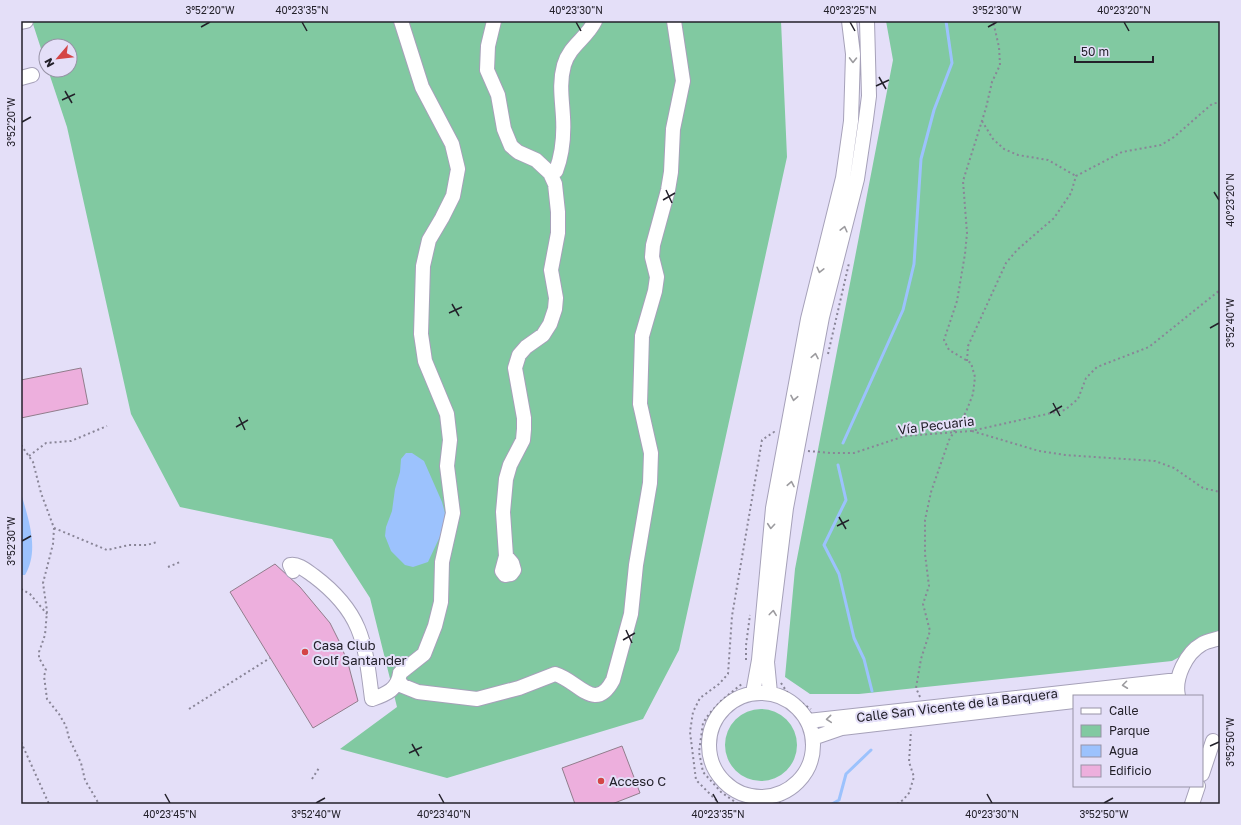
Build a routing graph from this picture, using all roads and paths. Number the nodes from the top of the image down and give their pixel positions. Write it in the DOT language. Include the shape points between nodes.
graph roads {
  1 [pos="26,21"];
  2 [pos="401,21"];
  3 [pos="494,21"];
  4 [pos="595,21"];
  5 [pos="674,21"];
  6 [pos="849,21"];
  7 [pos="867,21"];
  8 [pos="993,21"];
  9 [pos="21,22"];
  10 [pos="1220,102"];
  11 [pos="982,121"];
  12 [pos="550,173"];
  13 [pos="1076,176"];
  14 [pos="851,257"];
  15 [pos="1220,290"];
  16 [pos="828,357"];
  17 [pos="967,361"];
  18 [pos="107,426"];
  19 [pos="971,431"];
  20 [pos="956,432"];
  21 [pos="21,445"];
  22 [pos="797,449"];
  23 [pos="29,456"];
  24 [pos="808,458"];
  25 [pos="1220,492"];
  26 [pos="54,528"];
  27 [pos="157,542"];
  28 [pos="506,556"];
  29 [pos="180,562"];
  30 [pos="168,567"];
  31 [pos="293,571"];
  32 [pos="21,589"];
  33 [pos="47,614"];
  34 [pos="1220,638"];
  35 [pos="270,658"];
  36 [pos="779,680"];
  37 [pos="399,682"];
  38 [pos="1178,689"];
  39 [pos="753,693"];
  40 [pos="770,693"];
  41 [pos="1098,695"];
  42 [pos="1126,695"];
  43 [pos="1073,697"];
  44 [pos="1073,701"];
  45 [pos="926,708"];
  46 [pos="189,709"];
  47 [pos="811,716"];
  48 [pos="918,729"];
  49 [pos="1212,740"];
  50 [pos="21,742"];
  51 [pos="817,742"];
  52 [pos="319,768"];
  53 [pos="1203,771"];
  54 [pos="312,779"];
  55 [pos="1198,787"];
  56 [pos="764,802"];
  57 [pos="49,804"];
  58 [pos="99,804"];
  59 [pos="720,804"];
  60 [pos="897,804"];
  61 [pos="1192,804"];
  1 -- 9 [label="street"];
  2 -- 37 [label="street" via="422,86 452,144 458,169 453,196 429,240 423,266 421,334 425,361 447,414 450,440 447,466 453,513 442,562 441,602 435,626 424,654 400,672"];
  3 -- 12 [label="street" via="488,46 487,70 498,95 504,129 511,146 536,160"];
  4 -- 12 [label="street" via="589,33 570,50 564,65 560,82 562,142 556,171"];
  5 -- 37 [label="street" via="682,81 672,129 668,190 653,246 652,257 657,277 655,291 642,336 640,404 652,453 650,483 636,565 631,614 614,680 609,689 593,697 555,674 519,688 477,699 418,692"];
  6 -- 22 [label="street, one-way" via="853,54 852,121 843,178 808,319"];
  22 -- 7 [label="street, one-way" via="822,317 857,179 869,96"];
  8 -- 11 [label="path" via="1000,47 1000,65 992,82"];
  10 -- 13 [label="path" via="1212,104 1161,145 1122,152"];
  11 -- 13 [label="path" via="993,139 1004,149 1018,155 1048,160"];
  11 -- 17 [label="path" via="963,181 965,254 957,301 944,340 949,350"];
  12 -- 28 [label="street" via="555,184 558,212 558,233 551,270 556,298 555,309 543,335 519,355 515,368 524,429 523,440 506,479 502,512"];
  13 -- 17 [label="path" via="1071,192 1054,218 1006,263 968,346"];
  14 -- 16 [label="path"];
  15 -- 19 [label="path, Vía Pecuaria" via="1149,347 1096,367 1086,378 1078,399 1065,410"];
  17 -- 20 [label="path" via="971,363 975,377 973,394"];
  18 -- 23 [label="path" via="71,441 46,443"];
  19 -- 20 [label="path, Vía Pecuaria"];
  19 -- 25 [label="path" via="1065,455 1155,461 1174,468 1203,488"];
  20 -- 22 [label="path, Vía Pecuaria" via="905,436 854,453"];
  20 -- 45 [label="path" via="949,440 931,492 925,520 925,554 929,586 923,604 930,631 921,659 916,688"];
  21 -- 23 [label="path"];
  22 -- 24 [label="path"];
  22 -- 39 [label="street, one-way" via="773,508"];
  40 -- 22 [label="street, one-way" via="767,662 786,508"];
  22 -- 59 [label="path" via="774,432 762,440 732,616 728,674 700,698 693,712 690,732 696,780"];
  23 -- 26 [label="path"];
  26 -- 27 [label="path" via="107,550"];
  26 -- 33 [label="path" via="53,544 43,584"];
  29 -- 30 [label="path"];
  31 -- 37 [label="street" via="290,565 294,564 306,570 327,585 344,602 363,641 372,699 387,694"];
  32 -- 33 [label="path" via="30,594"];
  33 -- 58 [label="path" via="45,635 39,652 39,658 46,670 44,676 47,698 66,726 81,763 84,780"];
  34 -- 38 [label="street" via="1201,644 1185,662"];
  35 -- 46 [label="path"];
  36 -- 47 [label="path" via="789,695"];
  38 -- 41 [label="street, Calle San Vicente de la Barquera, one-way"];
  38 -- 42 [label="street"];
  39 -- 40 [label="street"];
  39 -- 56 [label="street" via="730,702 716,716 709,734 708,750 710,761 721,780 739,793"];
  40 -- 47 [label="street" via="783,697"];
  43 -- 45 [label="street, Calle San Vicente de la Barquera, one-way"];
  44 -- 51 [label="street, Calle San Vicente de la Barquera" via="842,728"];
  45 -- 47 [label="street, Calle San Vicente de la Barquera, one-way"];
  47 -- 51 [label="street"];
  48 -- 60 [label="path" via="911,730 909,749 909,762 914,777 909,793"];
  49 -- 53 [label="street"];
  50 -- 57 [label="path"];
  51 -- 56 [label="street" via="802,779 784,793"];
  51 -- 56 [label="path" via="807,779 797,790 782,799"];
  52 -- 54 [label="path"];
  55 -- 61 [label="street"];
}
